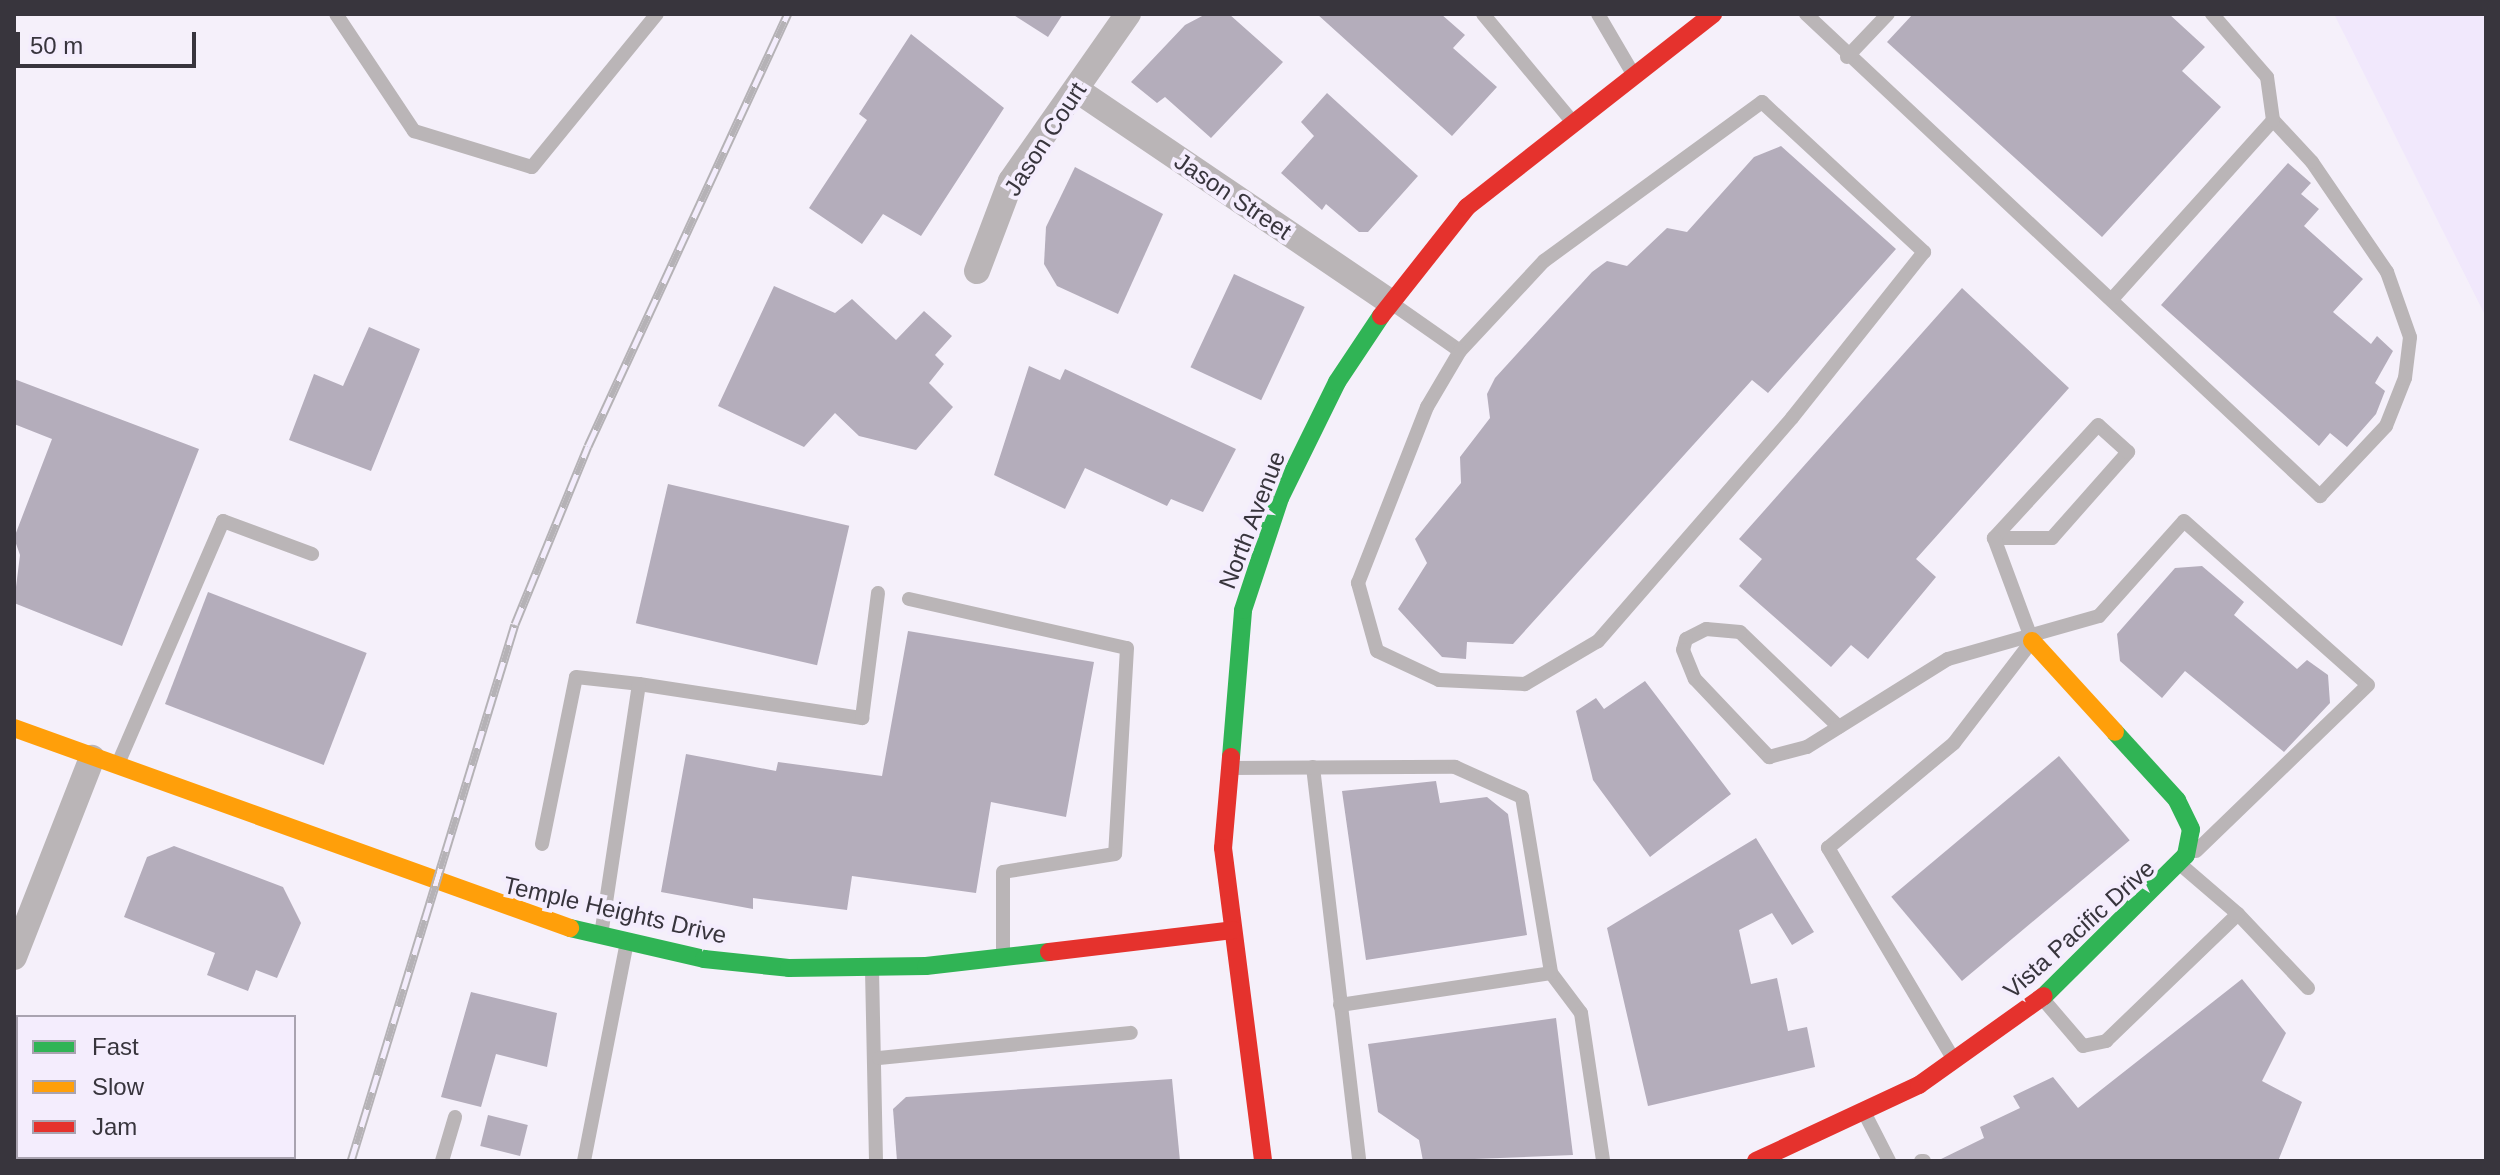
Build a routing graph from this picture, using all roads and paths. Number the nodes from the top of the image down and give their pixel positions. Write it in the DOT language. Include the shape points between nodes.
graph roads {
  1 [pos="336,14"];
  2 [pos="657,14"];
  3 [pos="1128,14"];
  4 [pos="1483,14"];
  5 [pos="1598,14"];
  6 [pos="1713,14"];
  7 [pos="1806,14"];
  8 [pos="1888,14"];
  9 [pos="2212,14"];
  10 [pos="1847,57"];
  11 [pos="1633,74"];
  12 [pos="1077,90"];
  13 [pos="1571,120"];
  14 [pos="2273,120"];
  15 [pos="977,271"];
  16 [pos="2113,298"];
  17 [pos="1390,302"];
  18 [pos="1460,351"];
  19 [pos="1994,538"];
  20 [pos="312,554"];
  21 [pos="878,593"];
  22 [pos="909,599"];
  23 [pos="2032,641"];
  24 [pos="639,684"];
  25 [pos="1839,727"];
  26 [pos="14,728"];
  27 [pos="104,762"];
  28 [pos="1313,767"];
  29 [pos="1226,768"];
  30 [pos="542,844"];
  31 [pos="2180,865"];
  32 [pos="2238,914"];
  33 [pos="1233,930"];
  34 [pos="601,935"];
  35 [pos="627,941"];
  36 [pos="14,955"];
  37 [pos="1003,957"];
  38 [pos="872,967"];
  39 [pos="1551,973"];
  40 [pos="2308,988"];
  41 [pos="2041,998"];
  42 [pos="1340,1005"];
  43 [pos="1131,1033"];
  44 [pos="879,1058"];
  45 [pos="1955,1061"];
  46 [pos="1865,1114"];
  47 [pos="455,1117"];
  48 [pos="1776,1157"];
  49 [pos="442,1161"];
  50 [pos="584,1161"];
  51 [pos="876,1161"];
  52 [pos="1263,1161"];
  53 [pos="1359,1161"];
  54 [pos="1603,1161"];
  55 [pos="1756,1161"];
  56 [pos="1889,1161"];
  1 -- 2 [label="lane" via="414,131 532,167"];
  3 -- 12 [label="street, Jason Court"];
  4 -- 13 [label="lane"];
  5 -- 11 [label="lane"];
  6 -- 11 [label="street, North Avenue"];
  7 -- 10 [label="lane"];
  8 -- 10 [label="lane"];
  9 -- 14 [label="lane" via="2267,77"];
  10 -- 16 [label="lane"];
  11 -- 13 [label="street, North Avenue"];
  12 -- 15 [label="street, Jason Court" via="1011,181"];
  12 -- 17 [label="street, Jason Street"];
  13 -- 17 [label="street, North Avenue" via="1467,207"];
  14 -- 16 [label="lane"];
  14 -- 16 [label="lane" via="2312,162 2387,272 2408,320 2405,378 2371,445 2320,496"];
  17 -- 18 [label="lane"];
  17 -- 29 [label="street, North Avenue" via="1337,382 1280,498 1243,610"];
  18 -- 18 [label="lane" via="1544,261 1762,102 1924,252 1792,418 1598,641 1525,684 1439,680 1377,651 1358,583 1427,407"];
  19 -- 19 [label="lane" via="2098,425 2128,452 2052,538"];
  19 -- 23 [label="lane"];
  20 -- 27 [label="lane" via="223,521"];
  21 -- 24 [label="lane" via="862,718"];
  22 -- 37 [label="lane" via="1127,648 1115,854 1003,872"];
  23 -- 25 [label="lane" via="1948,659"];
  23 -- 31 [label="street, Vista Pacific Drive" via="2177,800 2191,829"];
  23 -- 31 [label="lane" via="2099,616 2184,521 2368,685"];
  23 -- 45 [label="lane" via="1954,743 1828,848"];
  24 -- 30 [label="lane" via="576,677"];
  24 -- 34 [label="lane"];
  25 -- 25 [label="lane" via="1807,747 1769,757 1695,679 1683,650 1686,639 1706,629 1740,632"];
  26 -- 27 [label="street, Temple Heights Drive"];
  27 -- 34 [label="street, Temple Heights Drive" via="431,885"];
  27 -- 36 [label="street"];
  28 -- 29 [label="lane"];
  28 -- 39 [label="lane" via="1455,767 1522,797"];
  28 -- 42 [label="lane"];
  29 -- 33 [label="street, North Avenue" via="1223,848"];
  31 -- 32 [label="lane"];
  31 -- 41 [label="street, Vista Pacific Drive"];
  32 -- 40 [label="lane"];
  32 -- 41 [label="lane" via="2097,1047 2083,1046"];
  33 -- 37 [label="street, Temple Heights Drive"];
  33 -- 52 [label="street, North Avenue"];
  34 -- 35 [label="street, Temple Heights Drive"];
  35 -- 38 [label="street, Temple Heights Drive" via="704,959"];
  35 -- 50 [label="lane"];
  37 -- 38 [label="street, Temple Heights Drive"];
  38 -- 44 [label="lane"];
  39 -- 42 [label="lane"];
  39 -- 54 [label="lane" via="1581,1013"];
  41 -- 45 [label="street, Vista Pacific Drive"];
  42 -- 53 [label="lane"];
  43 -- 44 [label="lane"];
  44 -- 51 [label="lane"];
  45 -- 46 [label="street, Vista Pacific Drive"];
  46 -- 48 [label="street, Vista Pacific Drive"];
  46 -- 56 [label="lane"];
  47 -- 49 [label="lane"];
  48 -- 55 [label="street, Vista Pacific Drive"];
}
